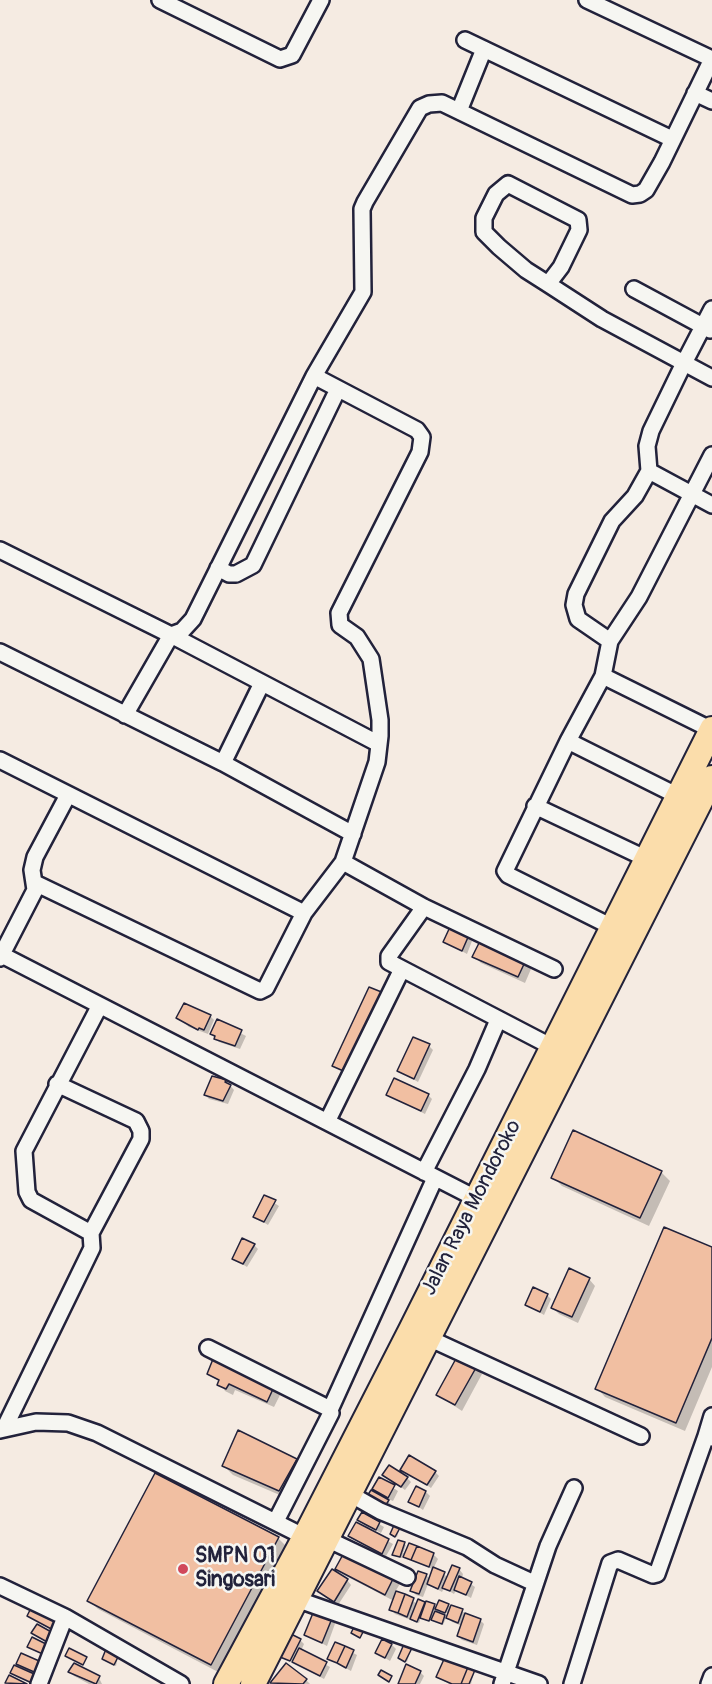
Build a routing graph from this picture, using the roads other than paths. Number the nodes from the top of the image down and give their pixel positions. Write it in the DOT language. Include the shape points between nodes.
graph roads {
  1 [pos="160,0"];
  2 [pos="587,0"];
  3 [pos="317,1"];
  4 [pos="465,40"];
  5 [pos="484,49"];
  6 [pos="712,59"];
  7 [pos="695,93"];
  8 [pos="712,101"];
  9 [pos="459,111"];
  10 [pos="672,139"];
  11 [pos="548,284"];
  12 [pos="634,289"];
  13 [pos="712,309"];
  14 [pos="708,328"];
  15 [pos="684,363"];
  16 [pos="314,376"];
  17 [pos="712,378"];
  18 [pos="338,389"];
  19 [pos="712,455"];
  20 [pos="649,471"];
  21 [pos="692,496"];
  22 [pos="712,505"];
  23 [pos="0,551"];
  24 [pos="218,568"];
  25 [pos="171,635"];
  26 [pos="610,641"];
  27 [pos="0,652"];
  28 [pos="603,676"];
  29 [pos="262,683"];
  30 [pos="125,715"];
  31 [pos="712,730"];
  32 [pos="568,741"];
  33 [pos="379,744"];
  34 [pos="0,760"];
  35 [pos="223,763"];
  36 [pos="712,778"];
  37 [pos="68,795"];
  38 [pos="678,796"];
  39 [pos="535,806"];
  40 [pos="353,834"];
  41 [pos="647,859"];
  42 [pos="343,862"];
  43 [pos="35,883"];
  44 [pos="418,903"];
  45 [pos="304,913"];
  46 [pos="614,940"];
  47 [pos="0,955"];
  48 [pos="402,969"];
  49 [pos="554,969"];
  50 [pos="99,1007"];
  51 [pos="498,1020"];
  52 [pos="562,1052"];
  53 [pos="57,1084"];
  54 [pos="327,1122"];
  55 [pos="430,1175"];
  56 [pos="486,1204"];
  57 [pos="91,1233"];
  58 [pos="420,1334"];
  59 [pos="208,1348"];
  60 [pos="330,1410"];
  61 [pos="712,1416"];
  62 [pos="2,1429"];
  63 [pos="641,1436"];
  64 [pos="709,1437"];
  65 [pos="574,1488"];
  66 [pos="350,1494"];
  67 [pos="276,1521"];
  68 [pos="316,1538"];
  69 [pos="407,1577"];
  70 [pos="534,1583"];
  71 [pos="0,1586"];
  72 [pos="296,1599"];
  73 [pos="65,1617"];
  74 [pos="712,1676"];
  75 [pos="504,1679"];
  76 [pos="39,1684"];
  77 [pos="181,1684"];
  78 [pos="226,1684"];
  79 [pos="253,1684"];
  80 [pos="539,1684"];
  81 [pos="572,1684"];
  82 [pos="709,1684"];
  1 -- 3 [label="street" via="280,59 292,55"];
  2 -- 6 [label="street"];
  4 -- 5 [label="street"];
  5 -- 9 [label="street"];
  5 -- 10 [label="street"];
  6 -- 7 [label="street"];
  7 -- 8 [label="street"];
  7 -- 10 [label="street"];
  9 -- 10 [label="street" via="632,195 646,190"];
  9 -- 16 [label="street" via="442,103 420,108 371,192 362,209 363,292"];
  11 -- 11 [label="street" via="579,230 578,220 507,184 496,194 484,218 484,232 526,270"];
  11 -- 15 [label="street" via="602,319"];
  12 -- 14 [label="street"];
  13 -- 14 [label="street"];
  14 -- 15 [label="street"];
  15 -- 17 [label="street"];
  15 -- 20 [label="street" via="651,431 647,447"];
  16 -- 18 [label="street"];
  16 -- 24 [label="street"];
  18 -- 24 [label="street" via="253,565 236,574"];
  18 -- 33 [label="street" via="417,430 422,437 420,452 339,613 340,625 357,637 371,659 381,720"];
  19 -- 21 [label="street"];
  20 -- 21 [label="street"];
  20 -- 26 [label="street" via="635,496 612,521 576,594 578,619"];
  21 -- 22 [label="street"];
  21 -- 26 [label="street" via="639,597"];
  23 -- 25 [label="street"];
  24 -- 25 [label="street" via="193,619 182,631"];
  25 -- 29 [label="street"];
  25 -- 30 [label="street"];
  26 -- 28 [label="street"];
  27 -- 30 [label="street"];
  28 -- 31 [label="street"];
  28 -- 32 [label="street"];
  29 -- 33 [label="street"];
  29 -- 35 [label="street"];
  30 -- 35 [label="street"];
  31 -- 38 [label="highway, Jalan Raya Mondoroko"];
  32 -- 38 [label="street"];
  32 -- 39 [label="street"];
  33 -- 40 [label="street" via="377,762"];
  34 -- 37 [label="street"];
  35 -- 40 [label="street"];
  36 -- 46 [label="highway, Jalan Raya Mondoroko"];
  37 -- 43 [label="street" via="35,857"];
  37 -- 45 [label="street"];
  38 -- 41 [label="highway, Jalan Raya Mondoroko"];
  39 -- 41 [label="street"];
  39 -- 46 [label="street" via="505,868 508,875"];
  40 -- 42 [label="street"];
  41 -- 46 [label="highway, Jalan Raya Mondoroko"];
  42 -- 44 [label="street"];
  42 -- 45 [label="street"];
  43 -- 45 [label="street" via="260,991 266,988"];
  43 -- 47 [label="street" via="35,890"];
  44 -- 48 [label="street" via="389,956 389,962"];
  44 -- 49 [label="street"];
  46 -- 52 [label="highway, Jalan Raya Mondoroko"];
  47 -- 50 [label="street"];
  48 -- 51 [label="street"];
  48 -- 54 [label="street"];
  50 -- 53 [label="street"];
  50 -- 54 [label="street"];
  51 -- 52 [label="street"];
  51 -- 55 [label="street"];
  52 -- 56 [label="highway, Jalan Raya Mondoroko"];
  53 -- 57 [label="street" via="24,1151 28,1196"];
  53 -- 57 [label="street" via="136,1121 141,1131 141,1139"];
  54 -- 55 [label="street"];
  55 -- 56 [label="street"];
  55 -- 60 [label="street"];
  56 -- 58 [label="highway, Jalan Raya Mondoroko"];
  57 -- 62 [label="street" via="92,1248"];
  58 -- 63 [label="street"];
  58 -- 66 [label="highway, Jalan Raya Mondoroko"];
  58 -- 68 [label="highway, Jalan Raya Mondoroko"];
  59 -- 60 [label="street"];
  60 -- 67 [label="street" via="332,1417"];
  61 -- 64 [label="street"];
  62 -- 67 [label="street" via="36,1422 68,1422"];
  64 -- 81 [label="street" via="657,1574 618,1560 610,1563"];
  65 -- 70 [label="street"];
  66 -- 68 [label="highway, Jalan Raya Mondoroko"];
  66 -- 70 [label="street" via="380,1511 468,1547"];
  67 -- 68 [label="street"];
  68 -- 69 [label="street"];
  68 -- 72 [label="highway, Jalan Raya Mondoroko"];
  68 -- 78 [label="highway, Jalan Raya Mondoroko"];
  70 -- 75 [label="street"];
  71 -- 73 [label="street"];
  72 -- 75 [label="street"];
  72 -- 79 [label="highway, Jalan Raya Mondoroko"];
  73 -- 76 [label="street"];
  73 -- 77 [label="street"];
  74 -- 82 [label="street"];
  75 -- 80 [label="street"];
}
